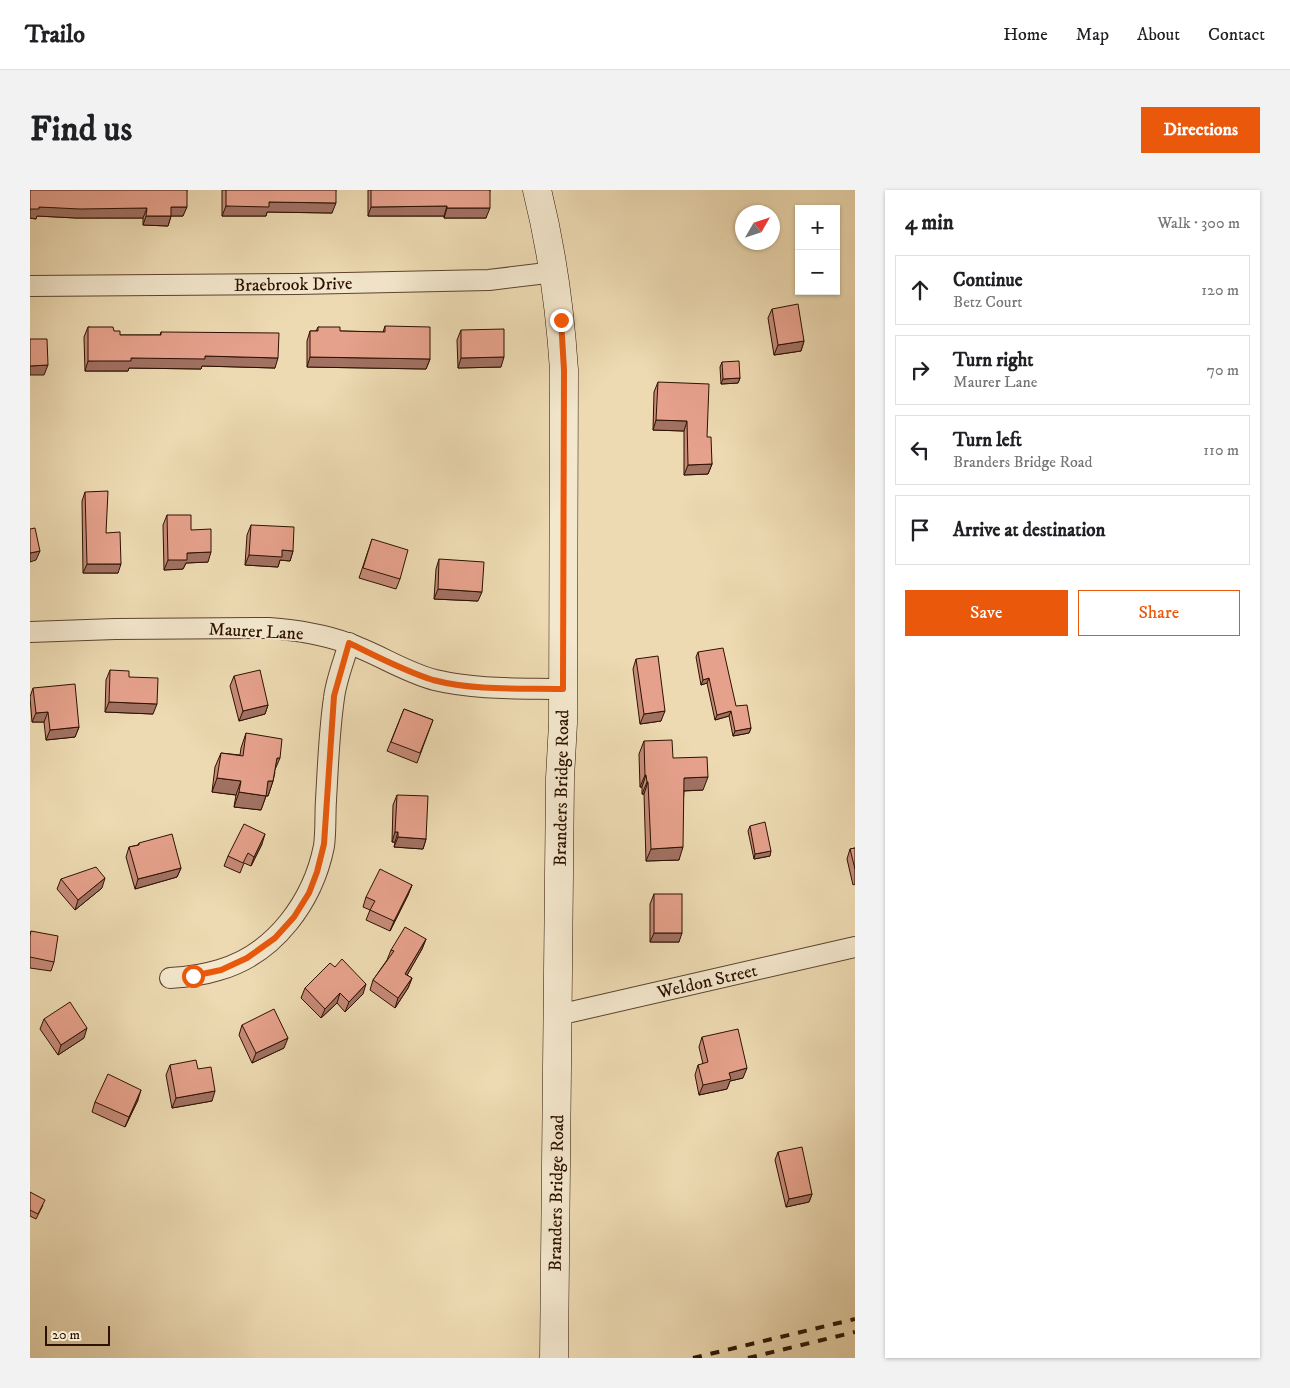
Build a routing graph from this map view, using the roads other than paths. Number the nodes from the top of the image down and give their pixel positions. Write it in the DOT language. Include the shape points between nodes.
graph roads {
  1 [pos="537,190"];
  2 [pos="555,272"];
  3 [pos="30,286"];
  4 [pos="30,632"];
  5 [pos="349,643"];
  6 [pos="563,689"];
  7 [pos="855,947"];
  8 [pos="170,978"];
  9 [pos="558,1015"];
  10 [pos="554,1358"];
  1 -- 2 [label="street, Branders Bridge Road"];
  2 -- 3 [label="street, Braebrook Drive" via="489,280"];
  2 -- 6 [label="street, Branders Bridge Road" via="564,370"];
  4 -- 5 [label="street, Maurer Lane" via="269,628 326,636"];
  5 -- 6 [label="street, Maurer Lane" via="433,680 470,687"];
  5 -- 8 [label="street" via="334,696 324,844 309,893 275,938 247,958 221,970"];
  6 -- 9 [label="street, Branders Bridge Road"];
  7 -- 9 [label="street, Weldon Street"];
  9 -- 10 [label="street, Branders Bridge Road"];
}
